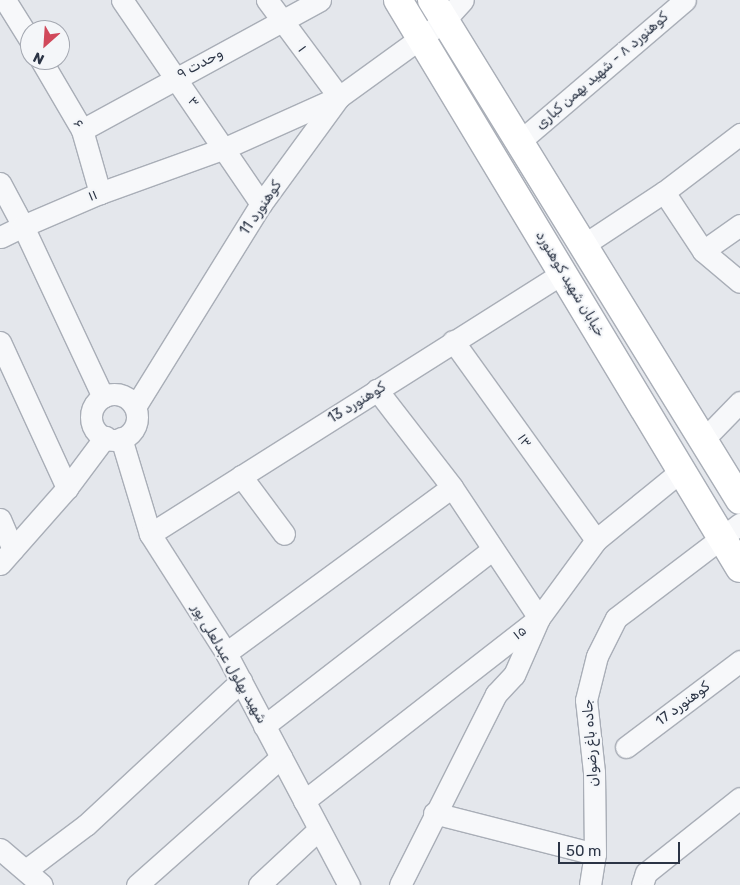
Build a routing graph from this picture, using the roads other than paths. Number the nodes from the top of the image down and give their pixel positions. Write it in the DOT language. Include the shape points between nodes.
graph roads {
  1 [pos="5,0"];
  2 [pos="122,0"];
  3 [pos="266,0"];
  4 [pos="320,0"];
  5 [pos="398,0"];
  6 [pos="464,0"];
  7 [pos="685,0"];
  8 [pos="438,10"];
  9 [pos="281,21"];
  10 [pos="20,24"];
  11 [pos="420,38"];
  12 [pos="48,70"];
  13 [pos="175,77"];
  14 [pos="339,97"];
  15 [pos="82,130"];
  16 [pos="740,134"];
  17 [pos="519,142"];
  18 [pos="225,148"];
  19 [pos="0,183"];
  20 [pos="664,192"];
  21 [pos="100,193"];
  22 [pos="261,204"];
  23 [pos="740,225"];
  24 [pos="23,226"];
  25 [pos="0,237"];
  26 [pos="582,246"];
  27 [pos="703,251"];
  28 [pos="564,272"];
  29 [pos="740,282"];
  30 [pos="0,342"];
  31 [pos="453,342"];
  32 [pos="378,390"];
  33 [pos="103,396"];
  34 [pos="740,402"];
  35 [pos="135,407"];
  36 [pos="113,438"];
  37 [pos="703,440"];
  38 [pos="681,471"];
  39 [pos="241,476"];
  40 [pos="452,487"];
  41 [pos="66,488"];
  42 [pos="740,500"];
  43 [pos="0,520"];
  44 [pos="730,530"];
  45 [pos="150,534"];
  46 [pos="284,534"];
  47 [pos="596,540"];
  48 [pos="493,549"];
  49 [pos="7,556"];
  50 [pos="740,568"];
  51 [pos="539,618"];
  52 [pos="226,653"];
  53 [pos="740,661"];
  54 [pos="241,682"];
  55 [pos="264,726"];
  56 [pos="626,748"];
  57 [pos="281,757"];
  58 [pos="740,798"];
  59 [pos="304,801"];
  60 [pos="434,813"];
  61 [pos="319,829"];
  62 [pos="0,849"];
  63 [pos="596,854"];
  64 [pos="26,870"];
  65 [pos="644,879"];
  66 [pos="42,885"];
  67 [pos="137,885"];
  68 [pos="259,885"];
  69 [pos="349,885"];
  70 [pos="400,885"];
  71 [pos="590,885"];
  1 -- 10 [label="street"];
  2 -- 13 [label="street, ۳"];
  3 -- 9 [label="street, ۱"];
  4 -- 9 [label="street, ۹ وحدت"];
  5 -- 11 [label="main road, خیابان شهید کوهنورد"];
  6 -- 8 [label="street, کوهنورد 11"];
  7 -- 17 [label="street, کوهنورد ۸ - شهید بهمن کباری"];
  8 -- 11 [label="street, کوهنورد 11"];
  8 -- 17 [label="main road"];
  9 -- 13 [label="street, ۹ وحدت"];
  9 -- 14 [label="street, ۱"];
  11 -- 14 [label="street, کوهنورد 11"];
  11 -- 28 [label="main road, خیابان شهید کوهنورد"];
  12 -- 15 [label="street, ۶"];
  13 -- 15 [label="street, ۹ وحدت"];
  13 -- 18 [label="street, ۳"];
  14 -- 18 [label="street, ۱۱"];
  14 -- 22 [label="street, کوهنورد 11"];
  15 -- 21 [label="street, ۶"];
  16 -- 20 [label="street"];
  17 -- 26 [label="main road"];
  18 -- 21 [label="street, ۱۱"];
  18 -- 22 [label="street, ۳"];
  19 -- 24 [label="street"];
  20 -- 26 [label="street"];
  20 -- 27 [label="street"];
  21 -- 24 [label="street, ۱۱"];
  22 -- 35 [label="street, کوهنورد 11"];
  23 -- 27 [label="street"];
  24 -- 25 [label="street, ۱۱"];
  24 -- 33 [label="street"];
  26 -- 37 [label="main road"];
  27 -- 29 [label="street"];
  28 -- 31 [label="street, کوهنورد 13"];
  28 -- 38 [label="main road, خیابان شهید کوهنورد"];
  30 -- 41 [label="street"];
  31 -- 32 [label="street, کوهنورد 13"];
  31 -- 47 [label="street, ۱۳"];
  32 -- 39 [label="street, کوهنورد 13"];
  32 -- 40 [label="street, ۱۵"];
  33 -- 35 [label="street" via="124,396"];
  33 -- 36 [label="street" via="93,407 92,421"];
  34 -- 37 [label="street"];
  35 -- 36 [label="street" via="134,429"];
  36 -- 41 [label="street"];
  36 -- 45 [label="street, شهید بهلول عبدلعلی پور"];
  37 -- 42 [label="main road"];
  38 -- 44 [label="main road, خیابان شهید کوهنورد"];
  38 -- 47 [label="street"];
  39 -- 45 [label="street, کوهنورد 13"];
  39 -- 46 [label="street"];
  40 -- 48 [label="street, ۱۵"];
  40 -- 52 [label="street"];
  41 -- 49 [label="street"];
  43 -- 49 [label="street"];
  44 -- 50 [label="main road, خیابان شهید کوهنورد"];
  44 -- 63 [label="street, جاده باغ رضوان" via="616,618 597,656 586,700 594,772"];
  45 -- 52 [label="street, شهید بهلول عبدلعلی پور"];
  47 -- 51 [label="street"];
  48 -- 51 [label="street, ۱۵"];
  48 -- 55 [label="street"];
  51 -- 59 [label="street, ۱۵"];
  51 -- 60 [label="street" via="514,675 496,694"];
  52 -- 54 [label="street, شهید بهلول عبدلعلی پور"];
  53 -- 56 [label="street, کوهنورد 17"];
  54 -- 55 [label="street, شهید بهلول عبدلعلی پور"];
  54 -- 64 [label="street" via="86,825"];
  55 -- 57 [label="street, شهید بهلول عبدلعلی پور"];
  57 -- 59 [label="street, شهید بهلول عبدلعلی پور"];
  57 -- 67 [label="street"];
  58 -- 65 [label="street"];
  59 -- 61 [label="street, شهید بهلول عبدلعلی پور"];
  60 -- 63 [label="street"];
  60 -- 70 [label="street"];
  61 -- 68 [label="street"];
  61 -- 69 [label="street, شهید بهلول عبدلعلی پور"];
  62 -- 64 [label="street"];
  63 -- 71 [label="street, جاده باغ رضوان"];
  64 -- 66 [label="street"];
}
